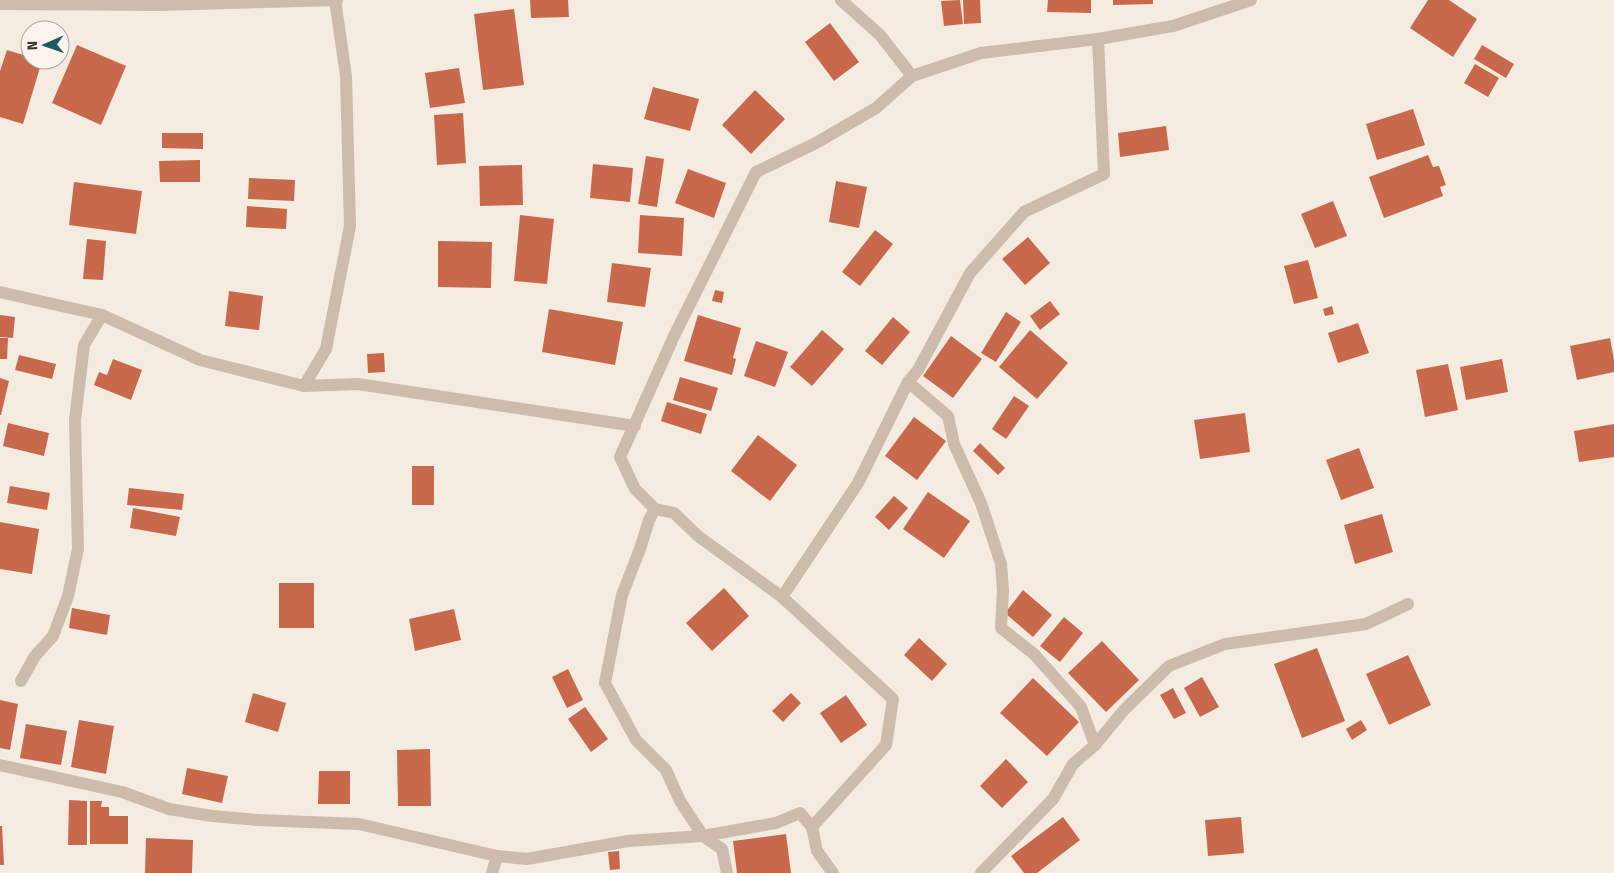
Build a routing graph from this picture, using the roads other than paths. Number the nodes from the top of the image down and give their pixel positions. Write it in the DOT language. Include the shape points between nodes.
graph roads {
  1 [pos="336,0"];
  2 [pos="841,0"];
  3 [pos="1251,0"];
  4 [pos="4,2"];
  5 [pos="1098,39"];
  6 [pos="912,76"];
  7 [pos="0,292"];
  8 [pos="102,315"];
  9 [pos="908,382"];
  10 [pos="304,386"];
  11 [pos="635,426"];
  12 [pos="655,509"];
  13 [pos="782,597"];
  14 [pos="1408,604"];
  15 [pos="21,681"];
  16 [pos="1095,745"];
  17 [pos="0,766"];
  18 [pos="812,828"];
  19 [pos="703,836"];
  20 [pos="497,856"];
  21 [pos="492,873"];
  22 [pos="727,873"];
  23 [pos="833,873"];
  24 [pos="981,873"];
  1 -- 4 [label="street" via="160,5"];
  1 -- 10 [label="street" via="346,76 350,226 326,349"];
  2 -- 6 [label="street" via="880,35"];
  3 -- 5 [label="street" via="1173,26"];
  5 -- 6 [label="street" via="981,53"];
  5 -- 9 [label="street" via="1104,174 1024,212 970,273 918,370"];
  6 -- 11 [label="street" via="876,108 816,143 756,172 674,336"];
  7 -- 8 [label="street"];
  8 -- 10 [label="street" via="200,360"];
  8 -- 15 [label="street" via="84,345 75,420 78,549 68,596 53,636 35,656"];
  9 -- 13 [label="street" via="858,483"];
  9 -- 16 [label="street" via="948,416 954,444 981,503 1001,564 1001,628 1034,654 1081,707"];
  10 -- 11 [label="street" via="358,384"];
  11 -- 12 [label="street" via="620,457 635,489"];
  12 -- 13 [label="street" via="674,513 698,536"];
  12 -- 19 [label="street" via="622,595 605,683 636,740 666,770 680,801"];
  13 -- 18 [label="street" via="893,699 886,745"];
  14 -- 16 [label="street" via="1366,624 1225,644 1168,666"];
  16 -- 24 [label="street" via="1073,764 1053,799"];
  17 -- 20 [label="street" via="122,792 169,809 258,820 359,824"];
  18 -- 19 [label="street" via="800,813 776,823"];
  18 -- 23 [label="street" via="817,851"];
  19 -- 20 [label="street" via="628,840 527,858"];
  19 -- 22 [label="street" via="722,849"];
  20 -- 21 [label="street"];
}
